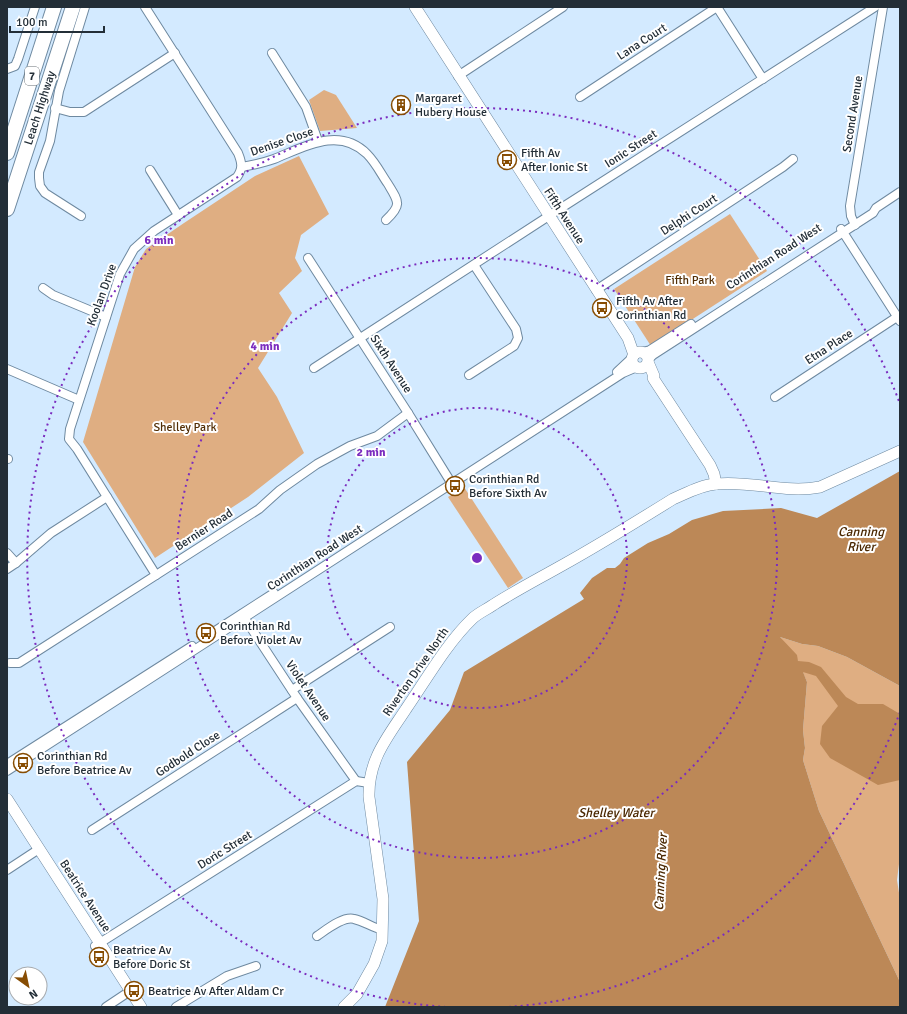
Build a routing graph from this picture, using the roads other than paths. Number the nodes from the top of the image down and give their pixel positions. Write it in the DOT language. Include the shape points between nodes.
graph roads {
  1 [pos="35,7"];
  2 [pos="54,7"];
  3 [pos="73,7"];
  4 [pos="85,7"];
  5 [pos="145,7"];
  6 [pos="414,7"];
  7 [pos="564,7"];
  8 [pos="717,7"];
  9 [pos="875,7"];
  10 [pos="882,7"];
  11 [pos="175,53"];
  12 [pos="272,53"];
  13 [pos="7,69"];
  14 [pos="458,76"];
  15 [pos="763,79"];
  16 [pos="580,96"];
  17 [pos="55,108"];
  18 [pos="318,141"];
  19 [pos="8,148"];
  20 [pos="793,159"];
  21 [pos="242,167"];
  22 [pos="150,170"];
  23 [pos="900,192"];
  24 [pos="7,209"];
  25 [pos="178,215"];
  26 [pos="81,216"];
  27 [pos="548,216"];
  28 [pos="386,220"];
  29 [pos="854,222"];
  30 [pos="842,230"];
  31 [pos="308,258"];
  32 [pos="474,265"];
  33 [pos="43,288"];
  34 [pos="596,290"];
  35 [pos="106,317"];
  36 [pos="898,319"];
  37 [pos="360,339"];
  38 [pos="640,359"];
  39 [pos="314,368"];
  40 [pos="7,369"];
  41 [pos="469,375"];
  42 [pos="775,397"];
  43 [pos="79,400"];
  44 [pos="408,413"];
  45 [pos="900,451"];
  46 [pos="451,482"];
  47 [pos="716,484"];
  48 [pos="107,497"];
  49 [pos="7,553"];
  50 [pos="16,563"];
  51 [pos="7,569"];
  52 [pos="156,575"];
  53 [pos="244,616"];
  54 [pos="390,627"];
  55 [pos="10,663"];
  56 [pos="292,690"];
  57 [pos="297,698"];
  58 [pos="7,764"];
  59 [pos="7,771"];
  60 [pos="356,782"];
  61 [pos="369,783"];
  62 [pos="7,799"];
  63 [pos="7,808"];
  64 [pos="92,830"];
  65 [pos="37,851"];
  66 [pos="7,870"];
  67 [pos="383,930"];
  68 [pos="317,936"];
  69 [pos="98,945"];
  70 [pos="256,966"];
  71 [pos="128,992"];
  72 [pos="106,1007"];
  73 [pos="134,1007"];
  74 [pos="140,1007"];
  75 [pos="176,1007"];
  76 [pos="344,1007"];
  1 -- 13 [label="street" via="15,66"];
  2 -- 19 [label="highway, Leach Highway / 7"];
  3 -- 24 [label="highway, Leach Highway / 7"];
  4 -- 17 [label="street"];
  5 -- 11 [label="street"];
  6 -- 14 [label="street, Fifth Avenue"];
  7 -- 14 [label="street"];
  8 -- 15 [label="street"];
  8 -- 16 [label="street, Lana Court"];
  9 -- 15 [label="street, Ionic Street"];
  10 -- 29 [label="street, Second Avenue" via="850,206 850,216"];
  11 -- 17 [label="street" via="84,112"];
  11 -- 21 [label="street" via="238,154"];
  12 -- 18 [label="street" via="306,107"];
  14 -- 27 [label="street, Fifth Avenue"];
  15 -- 27 [label="street, Ionic Street"];
  17 -- 26 [label="street" via="50,141 39,172 40,186 45,193"];
  18 -- 21 [label="street, Denise Close" via="260,164"];
  18 -- 28 [label="street, Denise Close" via="337,140 352,144 372,160 397,203 395,212"];
  20 -- 34 [label="street, Delphi Court"];
  21 -- 25 [label="street, Koolan Drive" via="237,177"];
  22 -- 25 [label="street"];
  23 -- 29 [label="street, Corinthian Road West" via="876,208 871,208"];
  25 -- 35 [label="street, Koolan Drive" via="154,230 134,249 120,274"];
  27 -- 32 [label="street, Ionic Street"];
  27 -- 34 [label="street, Fifth Avenue"];
  29 -- 30 [label="street, Corinthian Road West"];
  30 -- 36 [label="street"];
  30 -- 38 [label="street, Corinthian Road West" via="650,350"];
  31 -- 37 [label="street, Sixth Avenue"];
  32 -- 37 [label="street, Ionic Street"];
  32 -- 41 [label="street" via="516,330 518,338 514,346"];
  33 -- 35 [label="street" via="53,295"];
  34 -- 38 [label="street, Fifth Avenue"];
  35 -- 43 [label="street, Koolan Drive"];
  36 -- 42 [label="street, Etna Place"];
  37 -- 39 [label="street, Ionic Street"];
  37 -- 44 [label="street, Sixth Avenue"];
  38 -- 46 [label="street, Corinthian Road West" via="623,373"];
  38 -- 47 [label="street" via="650,378 653,378 710,465"];
  40 -- 43 [label="street"];
  43 -- 48 [label="street, Koolan Drive" via="69,439"];
  44 -- 46 [label="street, Sixth Avenue"];
  44 -- 52 [label="street, Bernier Road" via="377,436 350,446 317,464 280,490 259,509"];
  45 -- 47 [label="street, Riverton Drive North" via="820,487 808,489 736,483"];
  46 -- 53 [label="street, Corinthian Road West"];
  47 -- 61 [label="street, Riverton Drive North" via="673,499 474,617 449,646 384,742 372,767"];
  48 -- 50 [label="street" via="51,533"];
  48 -- 52 [label="street, Koolan Drive"];
  49 -- 50 [label="street"];
  50 -- 51 [label="street"];
  52 -- 55 [label="street, Bernier Road" via="19,663"];
  53 -- 56 [label="street, Violet Avenue"];
  53 -- 58 [label="street, Corinthian Road West"];
  53 -- 59 [label="street, Corinthian Road West"];
  54 -- 56 [label="street"];
  56 -- 57 [label="street, Violet Avenue"];
  57 -- 60 [label="street, Violet Avenue"];
  57 -- 64 [label="street, Godbold Close"];
  60 -- 61 [label="street"];
  60 -- 69 [label="street, Doric Street"];
  61 -- 67 [label="street, Riverton Drive North" via="383,899"];
  62 -- 65 [label="street, Beatrice Avenue"];
  63 -- 65 [label="street, Beatrice Avenue"];
  65 -- 66 [label="street"];
  65 -- 69 [label="street, Beatrice Avenue"];
  67 -- 68 [label="street" via="354,919 346,919"];
  67 -- 76 [label="street, Riverton Drive North" via="374,964 357,994"];
  69 -- 71 [label="street, Beatrice Avenue"];
  70 -- 75 [label="street" via="222,979"];
  71 -- 72 [label="street"];
  71 -- 73 [label="street, Beatrice Avenue"];
  71 -- 74 [label="street, Beatrice Avenue"];
}
